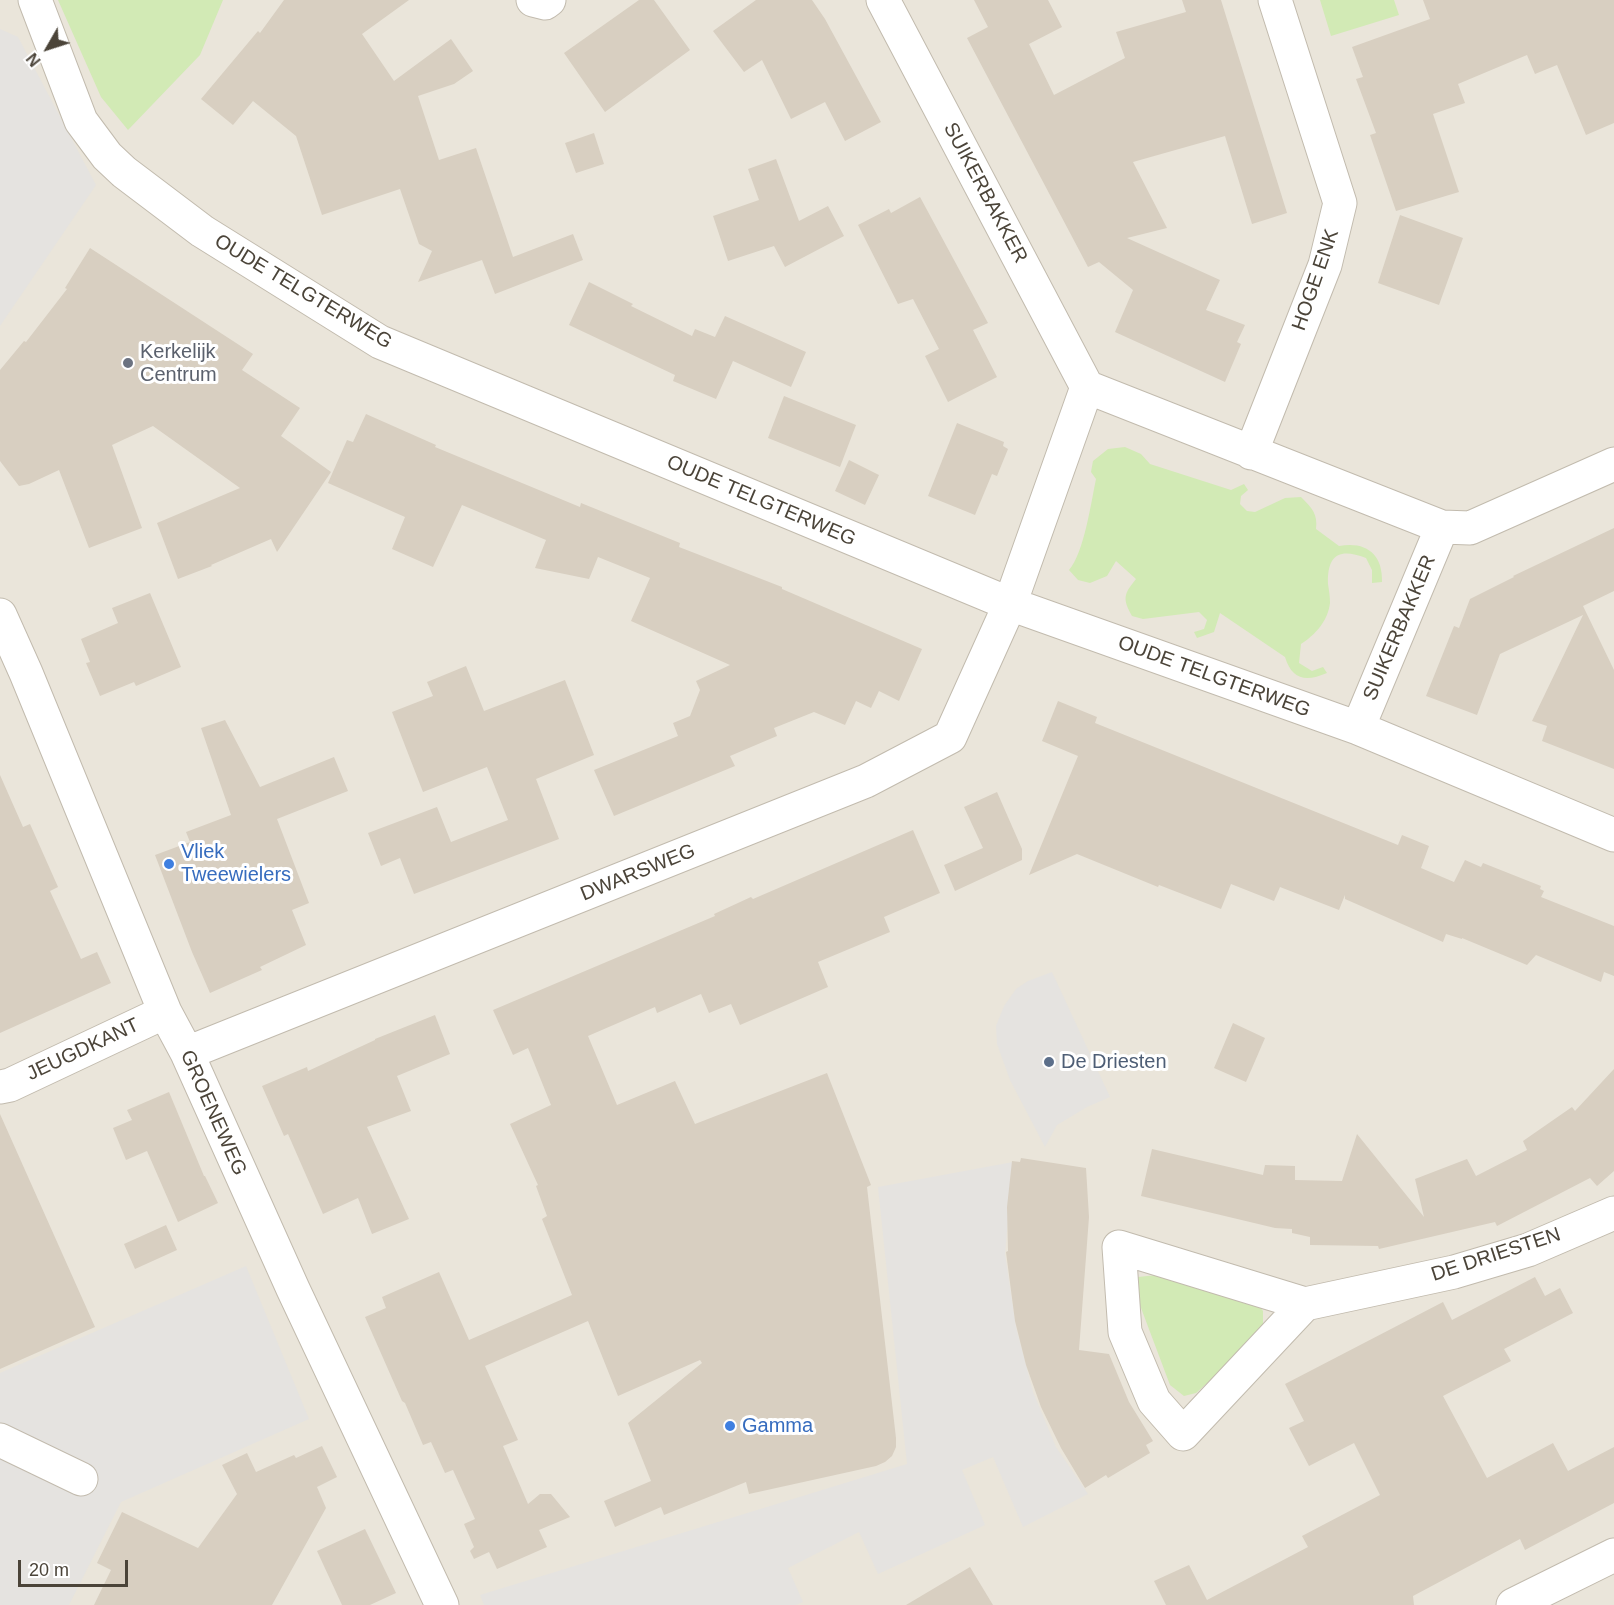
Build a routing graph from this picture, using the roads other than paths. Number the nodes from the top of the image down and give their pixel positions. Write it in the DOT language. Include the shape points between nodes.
graph roads {
  1 [pos="35,0"];
  2 [pos="533,0"];
  3 [pos="549,0"];
  4 [pos="883,0"];
  5 [pos="1275,0"];
  6 [pos="1087,387"];
  7 [pos="1251,453"];
  8 [pos="1614,464"];
  9 [pos="1442,527"];
  10 [pos="1010,604"];
  11 [pos="0,615"];
  12 [pos="1358,728"];
  13 [pos="1614,836"];
  14 [pos="165,1011"];
  15 [pos="187,1053"];
  16 [pos="0,1087"];
  17 [pos="1614,1213"];
  18 [pos="1305,1304"];
  19 [pos="0,1440"];
  20 [pos="81,1479"];
  21 [pos="1614,1555"];
  22 [pos="442,1605"];
  23 [pos="1513,1605"];
  1 -- 10 [label="street, OUDE TELGTERWEG" via="81,121 107,156 202,231 380,342"];
  2 -- 3 [label="street"];
  4 -- 6 [label="street, SUIKERBAKKER"];
  5 -- 7 [label="street, HOGE ENK" via="1340,204 1325,265"];
  6 -- 7 [label="street"];
  6 -- 10 [label="street"];
  7 -- 9 [label="street"];
  8 -- 9 [label="street" via="1470,528"];
  9 -- 12 [label="street, SUIKERBAKKER"];
  10 -- 12 [label="street, OUDE TELGTERWEG"];
  10 -- 15 [label="street, DWARSWEG" via="950,737 866,781"];
  11 -- 14 [label="street, GROENEWEG"];
  12 -- 13 [label="street, OUDE TELGTERWEG"];
  14 -- 15 [label="street, GROENEWEG"];
  14 -- 16 [label="street, JEUGDKANT"];
  15 -- 22 [label="street, GROENEWEG"];
  17 -- 18 [label="street, DE DRIESTEN" via="1528,1250 1454,1272"];
  18 -- 18 [label="street, DE DRIESTEN" via="1174,1264 1119,1247 1125,1332 1154,1401 1182,1434"];
  19 -- 20 [label="street"];
  21 -- 23 [label="street"];
}
